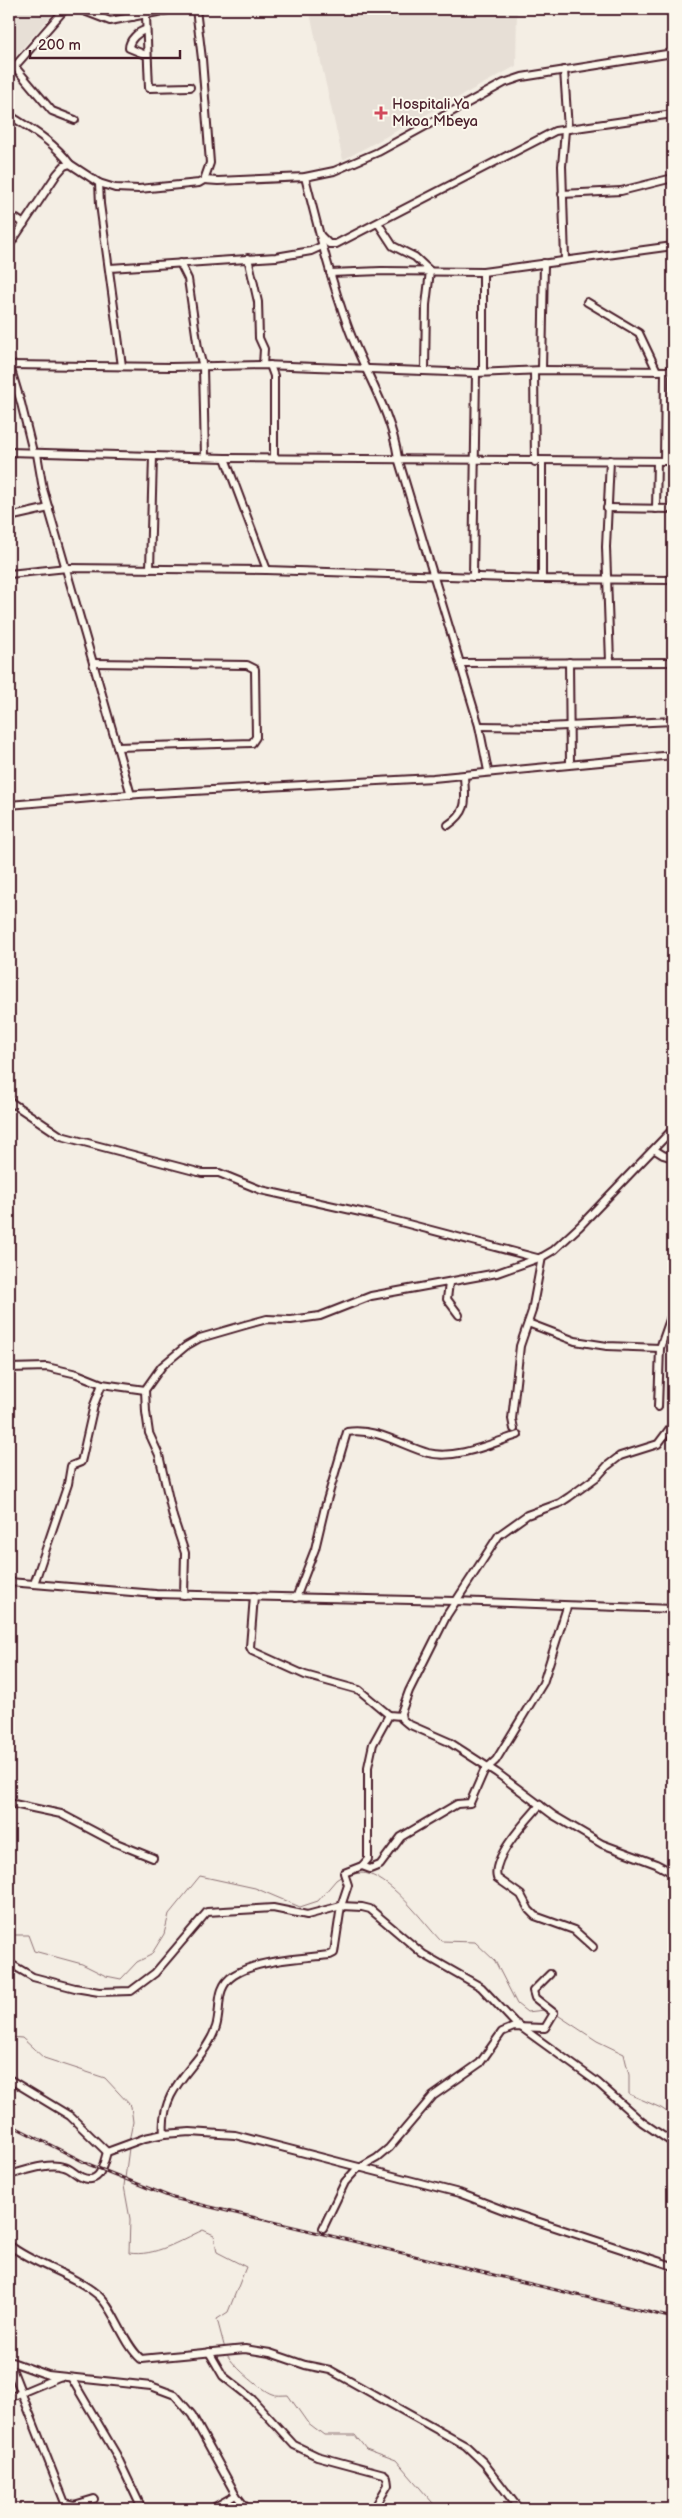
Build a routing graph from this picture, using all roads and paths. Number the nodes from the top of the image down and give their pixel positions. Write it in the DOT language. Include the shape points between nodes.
graph roads {
  1 [pos="65,9"];
  2 [pos="79,9"];
  3 [pos="131,9"];
  4 [pos="174,9"];
  5 [pos="196,9"];
  6 [pos="146,16"];
  7 [pos="133,17"];
  8 [pos="145,30"];
  9 [pos="673,53"];
  10 [pos="146,55"];
  11 [pos="15,67"];
  12 [pos="564,70"];
  13 [pos="9,73"];
  14 [pos="190,87"];
  15 [pos="9,114"];
  16 [pos="673,114"];
  17 [pos="75,120"];
  18 [pos="567,129"];
  19 [pos="70,164"];
  20 [pos="305,177"];
  21 [pos="673,178"];
  22 [pos="204,180"];
  23 [pos="99,183"];
  24 [pos="562,194"];
  25 [pos="9,214"];
  26 [pos="378,223"];
  27 [pos="24,224"];
  28 [pos="319,234"];
  29 [pos="9,246"];
  30 [pos="322,246"];
  31 [pos="673,246"];
  32 [pos="248,258"];
  33 [pos="565,260"];
  34 [pos="180,263"];
  35 [pos="544,263"];
  36 [pos="110,268"];
  37 [pos="430,271"];
  38 [pos="483,272"];
  39 [pos="330,273"];
  40 [pos="587,302"];
  41 [pos="9,364"];
  42 [pos="266,365"];
  43 [pos="122,366"];
  44 [pos="203,367"];
  45 [pos="366,368"];
  46 [pos="425,370"];
  47 [pos="542,370"];
  48 [pos="656,370"];
  49 [pos="534,371"];
  50 [pos="665,371"];
  51 [pos="673,371"];
  52 [pos="479,372"];
  53 [pos="9,452"];
  54 [pos="35,453"];
  55 [pos="153,456"];
  56 [pos="205,457"];
  57 [pos="225,458"];
  58 [pos="274,458"];
  59 [pos="398,458"];
  60 [pos="610,460"];
  61 [pos="474,461"];
  62 [pos="661,461"];
  63 [pos="538,462"];
  64 [pos="673,462"];
  65 [pos="49,508"];
  66 [pos="607,508"];
  67 [pos="656,509"];
  68 [pos="673,509"];
  69 [pos="9,517"];
  70 [pos="67,568"];
  71 [pos="150,569"];
  72 [pos="267,570"];
  73 [pos="9,574"];
  74 [pos="435,575"];
  75 [pos="474,577"];
  76 [pos="607,579"];
  77 [pos="542,580"];
  78 [pos="673,580"];
  79 [pos="460,662"];
  80 [pos="569,662"];
  81 [pos="610,662"];
  82 [pos="673,662"];
  83 [pos="93,663"];
  84 [pos="673,721"];
  85 [pos="479,726"];
  86 [pos="570,726"];
  87 [pos="117,747"];
  88 [pos="673,755"];
  89 [pos="570,764"];
  90 [pos="488,771"];
  91 [pos="464,776"];
  92 [pos="131,795"];
  93 [pos="9,805"];
  94 [pos="448,825"];
  95 [pos="9,1101"];
  96 [pos="673,1129"];
  97 [pos="655,1150"];
  98 [pos="673,1158"];
  99 [pos="540,1258"];
  100 [pos="449,1283"];
  101 [pos="673,1311"];
  102 [pos="459,1315"];
  103 [pos="528,1323"];
  104 [pos="660,1348"];
  105 [pos="9,1368"];
  106 [pos="102,1384"];
  107 [pos="145,1390"];
  108 [pos="658,1407"];
  109 [pos="673,1424"];
  110 [pos="514,1428"];
  111 [pos="518,1435"];
  112 [pos="9,1582"];
  113 [pos="34,1584"];
  114 [pos="184,1595"];
  115 [pos="254,1596"];
  116 [pos="296,1598"];
  117 [pos="456,1601"];
  118 [pos="567,1607"];
  119 [pos="673,1610"];
  120 [pos="389,1715"];
  121 [pos="401,1716"];
  122 [pos="488,1767"];
  123 [pos="9,1803"];
  124 [pos="540,1805"];
  125 [pos="153,1858"];
  126 [pos="362,1866"];
  127 [pos="673,1873"];
  128 [pos="341,1906"];
  129 [pos="593,1947"];
  130 [pos="9,1963"];
  131 [pos="550,1974"];
  132 [pos="521,2028"];
  133 [pos="9,2079"];
  134 [pos="164,2134"];
  135 [pos="673,2144"];
  136 [pos="107,2152"];
  137 [pos="359,2168"];
  138 [pos="9,2175"];
  139 [pos="323,2228"];
  140 [pos="9,2245"];
  141 [pos="673,2266"];
  142 [pos="209,2352"];
  143 [pos="9,2361"];
  144 [pos="58,2377"];
  145 [pos="72,2379"];
  146 [pos="21,2393"];
  147 [pos="9,2398"];
  148 [pos="236,2495"];
  149 [pos="94,2499"];
  150 [pos="142,2509"];
  151 [pos="211,2509"];
  152 [pos="247,2509"];
  153 [pos="374,2509"];
  154 [pos="519,2509"];
  1 -- 11 [label="street"];
  2 -- 7 [label="street" via="108,21"];
  3 -- 7 [label="street"];
  4 -- 6 [label="street"];
  5 -- 22 [label="street" via="210,162"];
  6 -- 7 [label="street"];
  6 -- 8 [label="street"];
  8 -- 10 [label="street"];
  8 -- 10 [label="street" via="136,36 129,48"];
  9 -- 12 [label="street"];
  10 -- 14 [label="street" via="151,89"];
  11 -- 13 [label="street"];
  11 -- 17 [label="street" via="52,111"];
  12 -- 18 [label="street"];
  12 -- 20 [label="street" via="504,83 378,152 334,171"];
  15 -- 19 [label="street" via="51,143"];
  16 -- 18 [label="street"];
  18 -- 24 [label="street"];
  18 -- 26 [label="street" via="539,138"];
  19 -- 23 [label="street"];
  19 -- 27 [label="street" via="57,174"];
  20 -- 22 [label="street"];
  20 -- 28 [label="street"];
  21 -- 24 [label="street" via="621,191"];
  22 -- 23 [label="street" via="126,190"];
  23 -- 36 [label="street"];
  24 -- 33 [label="street"];
  25 -- 27 [label="street"];
  26 -- 28 [label="street" via="332,244"];
  26 -- 37 [label="street" via="393,246 415,257"];
  27 -- 29 [label="street"];
  28 -- 30 [label="street"];
  30 -- 32 [label="street" via="295,254"];
  30 -- 39 [label="street"];
  31 -- 33 [label="street"];
  32 -- 34 [label="street"];
  32 -- 42 [label="street" via="257,294 259,338"];
  33 -- 35 [label="street"];
  34 -- 36 [label="street"];
  34 -- 44 [label="street" via="188,278"];
  35 -- 38 [label="street"];
  35 -- 47 [label="street"];
  36 -- 43 [label="street"];
  37 -- 38 [label="street"];
  37 -- 39 [label="street"];
  37 -- 46 [label="street"];
  38 -- 52 [label="street"];
  39 -- 45 [label="street" via="348,328"];
  40 -- 48 [label="street" via="639,333"];
  41 -- 43 [label="street"];
  41 -- 54 [label="street"];
  42 -- 44 [label="street"];
  42 -- 45 [label="street"];
  42 -- 58 [label="street" via="274,376"];
  43 -- 44 [label="street"];
  44 -- 56 [label="street"];
  45 -- 46 [label="street"];
  45 -- 59 [label="street" via="391,422"];
  46 -- 52 [label="street"];
  47 -- 48 [label="street"];
  47 -- 49 [label="street"];
  48 -- 50 [label="street"];
  49 -- 52 [label="street"];
  49 -- 63 [label="street"];
  50 -- 51 [label="street"];
  50 -- 62 [label="street"];
  52 -- 61 [label="street"];
  53 -- 54 [label="street"];
  54 -- 55 [label="street"];
  54 -- 65 [label="street"];
  55 -- 56 [label="street"];
  55 -- 71 [label="street"];
  56 -- 57 [label="street"];
  57 -- 58 [label="street"];
  57 -- 72 [label="street"];
  58 -- 59 [label="street"];
  59 -- 61 [label="street"];
  59 -- 74 [label="street"];
  60 -- 62 [label="street"];
  60 -- 63 [label="street"];
  60 -- 66 [label="street"];
  61 -- 63 [label="street"];
  61 -- 75 [label="street"];
  62 -- 64 [label="street"];
  62 -- 67 [label="street"];
  63 -- 77 [label="street"];
  65 -- 69 [label="street"];
  65 -- 70 [label="street"];
  66 -- 67 [label="street"];
  66 -- 76 [label="street"];
  67 -- 68 [label="street"];
  70 -- 71 [label="street"];
  70 -- 73 [label="street"];
  70 -- 83 [label="street"];
  71 -- 72 [label="street"];
  72 -- 74 [label="street"];
  74 -- 75 [label="street"];
  74 -- 79 [label="street"];
  75 -- 77 [label="street"];
  76 -- 77 [label="street"];
  76 -- 78 [label="street"];
  76 -- 81 [label="street"];
  79 -- 80 [label="street"];
  79 -- 85 [label="street"];
  80 -- 81 [label="street"];
  80 -- 86 [label="street"];
  81 -- 82 [label="street"];
  83 -- 87 [label="street"];
  83 -- 87 [label="street" via="247,665 255,669 256,738 252,743"];
  84 -- 86 [label="street"];
  85 -- 86 [label="street"];
  85 -- 90 [label="street"];
  86 -- 89 [label="street"];
  87 -- 92 [label="street"];
  88 -- 89 [label="street"];
  89 -- 90 [label="street"];
  90 -- 91 [label="street"];
  91 -- 92 [label="street"];
  91 -- 94 [label="street" via="465,809"];
  92 -- 93 [label="street"];
  95 -- 99 [label="street" via="54,1132 74,1140 202,1173 219,1173 261,1190"];
  96 -- 97 [label="street"];
  97 -- 98 [label="street"];
  97 -- 99 [label="street" via="580,1226"];
  99 -- 100 [label="street" via="496,1273"];
  99 -- 103 [label="street" via="535,1299"];
  100 -- 102 [label="street" via="447,1298"];
  100 -- 107 [label="street" via="371,1296 320,1316 290,1320 267,1318 200,1338 155,1372"];
  101 -- 104 [label="street"];
  103 -- 104 [label="street" via="575,1341"];
  103 -- 110 [label="street" via="520,1346 512,1420"];
  104 -- 108 [label="street"];
  105 -- 106 [label="street" via="47,1367"];
  106 -- 107 [label="street"];
  106 -- 113 [label="street" via="81,1462 71,1466 68,1484"];
  107 -- 114 [label="street" via="149,1433 159,1455 185,1553"];
  109 -- 117 [label="street" via="658,1444 620,1456 589,1484 560,1503 507,1526 492,1543"];
  111 -- 116 [label="street" via="470,1450 436,1454 392,1439 347,1432 315,1549"];
  112 -- 113 [label="street"];
  113 -- 114 [label="street"];
  114 -- 115 [label="street"];
  115 -- 116 [label="street"];
  115 -- 120 [label="street" via="252,1651 305,1675 359,1690"];
  116 -- 117 [label="street"];
  117 -- 118 [label="street"];
  117 -- 121 [label="street" via="409,1691"];
  118 -- 119 [label="street"];
  118 -- 122 [label="street" via="543,1682 496,1760"];
  120 -- 121 [label="street"];
  120 -- 126 [label="street" via="373,1744 369,1762 369,1850 368,1859"];
  121 -- 122 [label="street" via="408,1724 449,1742"];
  122 -- 124 [label="street"];
  122 -- 126 [label="street" via="468,1805 456,1804 401,1837 376,1868"];
  123 -- 125 [label="street" via="61,1814"];
  124 -- 127 [label="street" via="602,1844"];
  124 -- 129 [label="street" via="508,1844 496,1869 497,1878 520,1895 535,1916 574,1930"];
  126 -- 128 [label="street" via="344,1873 348,1885"];
  128 -- 130 [label="street" via="307,1915 273,1908 206,1912 155,1973 131,1991 99,1992 75,1988 33,1977"];
  128 -- 132 [label="street" via="370,1910 423,1954 481,1987"];
  128 -- 134 [label="street" via="334,1954 294,1958 255,1967 241,1971 226,1982 219,1998 215,2029 170,2098 164,2118"];
  131 -- 132 [label="street" via="533,1991 534,1998 554,2014 550,2022 542,2029"];
  132 -- 135 [label="street" via="597,2082 642,2122"];
  132 -- 137 [label="street" via="502,2032 480,2063 441,2089 389,2148"];
  133 -- 136 [label="street" via="70,2116"];
  134 -- 136 [label="street"];
  134 -- 137 [label="street" via="235,2135"];
  136 -- 138 [label="street" via="105,2166 90,2178 82,2178 56,2166"];
  137 -- 139 [label="street" via="339,2191"];
  137 -- 141 [label="street" via="459,2193"];
  140 -- 142 [label="street" via="99,2296 141,2359"];
  142 -- 153 [label="street" via="222,2376 252,2399 294,2445 317,2456 387,2477 388,2485"];
  142 -- 154 [label="street" via="252,2350 330,2370 472,2451"];
  143 -- 144 [label="street"];
  143 -- 146 [label="street"];
  144 -- 145 [label="street"];
  144 -- 146 [label="street"];
  145 -- 148 [label="street" via="151,2386 174,2395 192,2415"];
  145 -- 150 [label="street" via="116,2454"];
  146 -- 147 [label="street"];
  146 -- 149 [label="street" via="65,2504 74,2505"];
  148 -- 151 [label="street"];
  148 -- 152 [label="street"];
}
